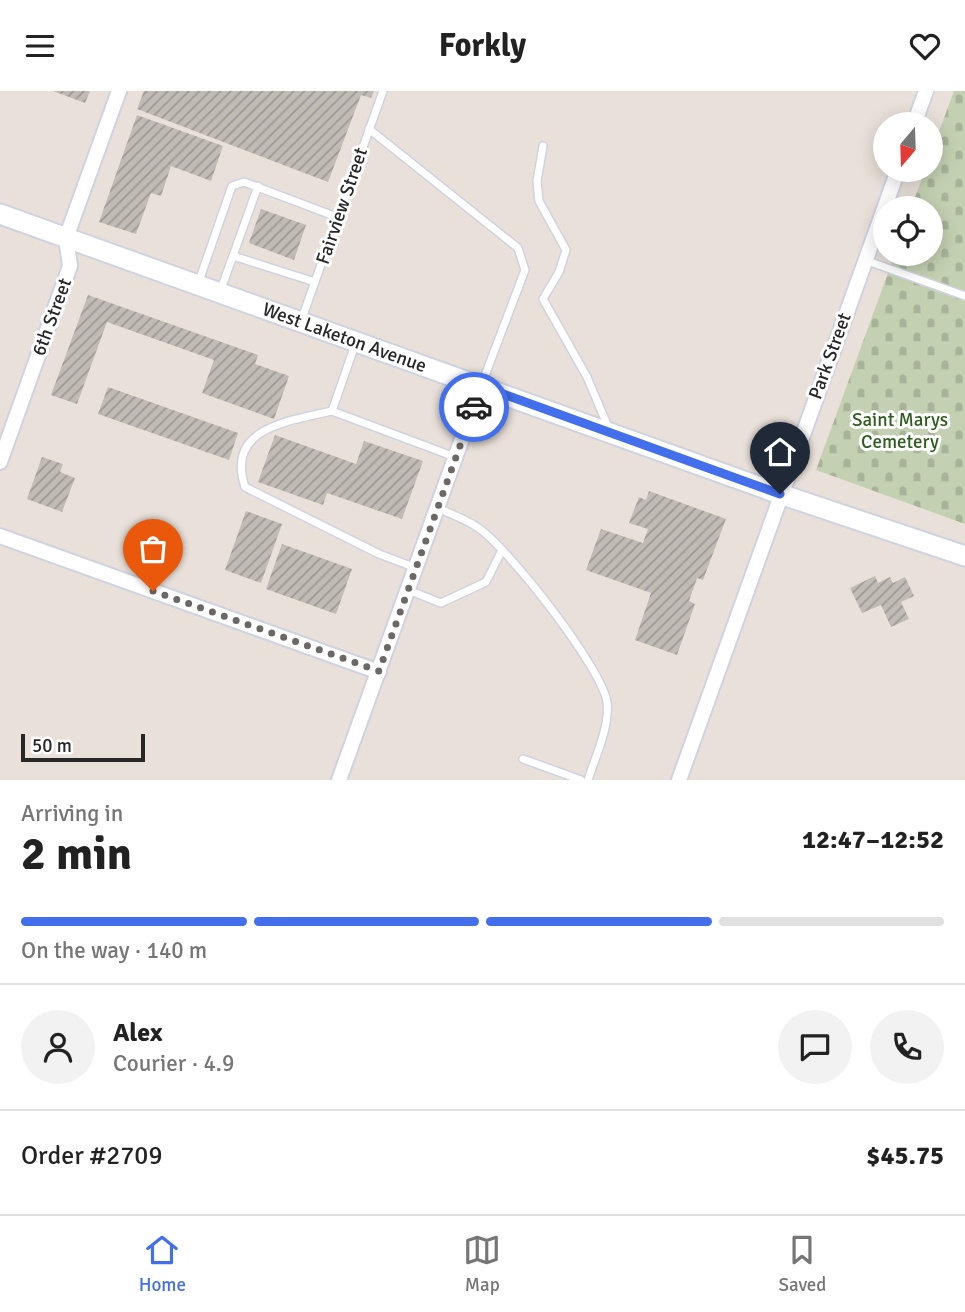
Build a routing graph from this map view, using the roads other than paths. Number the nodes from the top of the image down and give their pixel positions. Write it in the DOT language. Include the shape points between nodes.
graph roads {
  1 [pos="119,91"];
  2 [pos="383,91"];
  3 [pos="926,91"];
  4 [pos="918,112"];
  5 [pos="369,129"];
  6 [pos="542,146"];
  7 [pos="894,182"];
  8 [pos="258,187"];
  9 [pos="0,214"];
  10 [pos="337,217"];
  11 [pos="66,239"];
  12 [pos="233,257"];
  13 [pos="865,260"];
  14 [pos="315,282"];
  15 [pos="197,285"];
  16 [pos="220,293"];
  17 [pos="965,296"];
  18 [pos="301,322"];
  19 [pos="356,341"];
  20 [pos="481,386"];
  21 [pos="332,411"];
  22 [pos="611,433"];
  23 [pos="456,457"];
  24 [pos="0,462"];
  25 [pos="780,494"];
  26 [pos="438,509"];
  27 [pos="0,535"];
  28 [pos="501,552"];
  29 [pos="965,556"];
  30 [pos="416,568"];
  31 [pos="408,590"];
  32 [pos="379,671"];
  33 [pos="523,759"];
  34 [pos="339,780"];
  35 [pos="581,780"];
  36 [pos="588,780"];
  37 [pos="679,780"];
  1 -- 11 [label="street, 6th Street"];
  2 -- 5 [label="lane, Fairview Street"];
  3 -- 4 [label="street"];
  5 -- 10 [label="lane, Fairview Street"];
  5 -- 20 [label="lane" via="519,248 525,270"];
  6 -- 22 [label="lane" via="539,201 566,250 543,299 587,377"];
  7 -- 13 [label="street, Park Street"];
  8 -- 10 [label="lane"];
  8 -- 12 [label="lane"];
  8 -- 15 [label="lane" via="244,182 232,186"];
  9 -- 11 [label="main road, West Laketon Avenue"];
  10 -- 14 [label="lane, Fairview Street"];
  11 -- 15 [label="main road, West Laketon Avenue"];
  11 -- 24 [label="street, 6th Street" via="70,266"];
  12 -- 14 [label="lane"];
  12 -- 16 [label="lane"];
  13 -- 17 [label="lane"];
  13 -- 25 [label="street, Park Street"];
  14 -- 18 [label="lane, Fairview Street"];
  15 -- 16 [label="main road, West Laketon Avenue"];
  16 -- 18 [label="main road, West Laketon Avenue"];
  18 -- 19 [label="main road, West Laketon Avenue"];
  19 -- 20 [label="main road, West Laketon Avenue"];
  19 -- 21 [label="lane"];
  20 -- 22 [label="main road, West Laketon Avenue"];
  20 -- 23 [label="street"];
  21 -- 23 [label="lane"];
  21 -- 30 [label="lane" via="276,424 258,434 241,466 245,487"];
  22 -- 25 [label="main road, West Laketon Avenue"];
  23 -- 26 [label="street"];
  25 -- 29 [label="main road, West Laketon Avenue"];
  25 -- 37 [label="street, Park Street"];
  26 -- 28 [label="lane" via="478,527"];
  26 -- 30 [label="street"];
  27 -- 32 [label="street"];
  28 -- 31 [label="lane" via="486,582 441,603"];
  28 -- 36 [label="lane" via="547,601 607,698 608,715"];
  30 -- 31 [label="street"];
  31 -- 32 [label="street"];
  32 -- 34 [label="street"];
  33 -- 35 [label="lane"];
}
